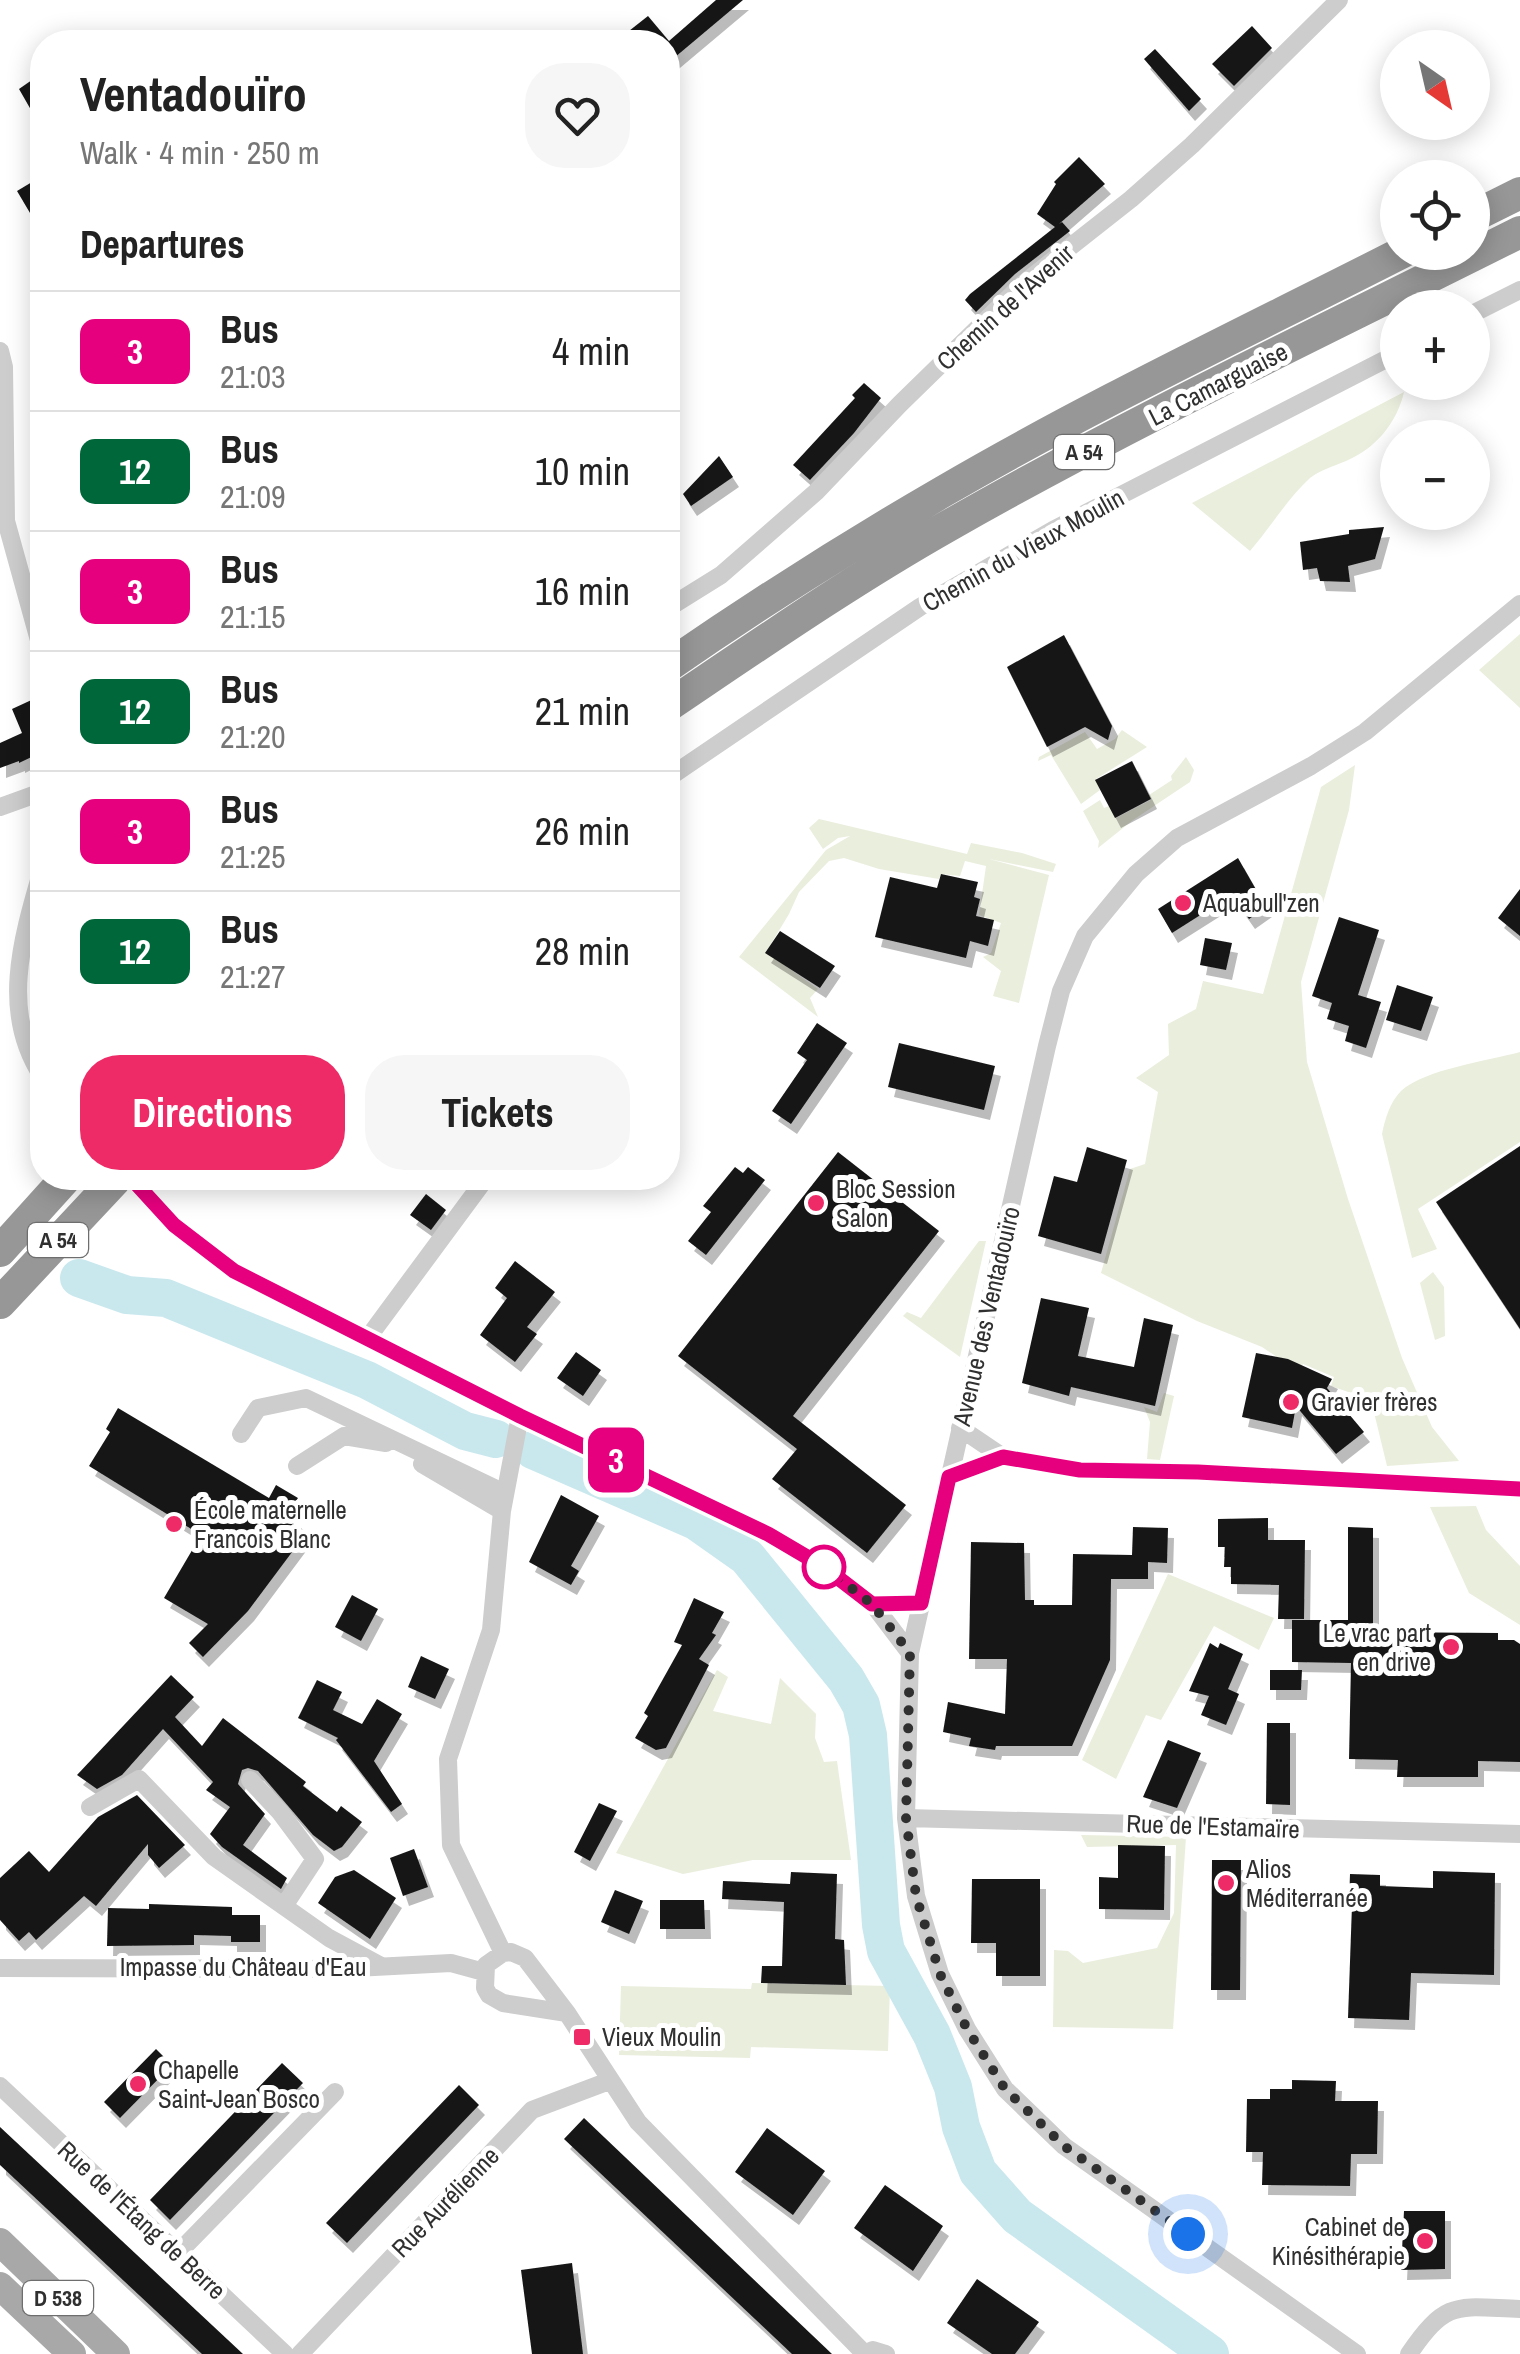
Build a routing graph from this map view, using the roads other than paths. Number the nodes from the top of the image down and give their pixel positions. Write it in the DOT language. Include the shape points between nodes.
graph roads {
  1 [pos="1339,0"];
  2 [pos="1520,193"];
  3 [pos="1490,208"];
  4 [pos="1520,232"];
  5 [pos="1380,264"];
  6 [pos="1520,290"];
  7 [pos="1490,305"];
  8 [pos="0,351"];
  9 [pos="1380,361"];
  10 [pos="680,601"];
  11 [pos="1520,604"];
  12 [pos="30,608"];
  13 [pos="680,658"];
  14 [pos="680,698"];
  15 [pos="680,770"];
  16 [pos="30,796"];
  17 [pos="0,806"];
  18 [pos="30,916"];
  19 [pos="30,1058"];
  20 [pos="55,1190"];
  21 [pos="106,1190"];
  22 [pos="143,1190"];
  23 [pos="477,1190"];
  24 [pos="0,1250"];
  25 [pos="0,1303"];
  26 [pos="367,1339"];
  27 [pos="520,1416"];
  28 [pos="960,1428"];
  29 [pos="240,1434"];
  30 [pos="1003,1457"];
  31 [pos="297,1466"];
  32 [pos="949,1477"];
  33 [pos="1520,1489"];
  34 [pos="504,1502"];
  35 [pos="921,1603"];
  36 [pos="872,1604"];
  37 [pos="910,1653"];
  38 [pos="250,1780"];
  39 [pos="90,1807"];
  40 [pos="906,1818"];
  41 [pos="1520,1834"];
  42 [pos="284,1906"];
  43 [pos="503,1953"];
  44 [pos="381,1966"];
  45 [pos="0,1968"];
  46 [pos="484,1972"];
  47 [pos="534,1972"];
  48 [pos="512,2003"];
  49 [pos="567,2013"];
  50 [pos="609,2081"];
  51 [pos="0,2086"];
  52 [pos="335,2092"];
  53 [pos="5,2252"];
  54 [pos="178,2254"];
  55 [pos="0,2286"];
  56 [pos="1520,2309"];
  57 [pos="72,2354"];
  58 [pos="116,2354"];
  59 [pos="284,2354"];
  60 [pos="300,2354"];
  61 [pos="864,2354"];
  62 [pos="886,2354"];
  63 [pos="1357,2354"];
  64 [pos="1410,2354"];
  1 -- 10 [label="street, Chemin de l'Avenir" via="1192,145 1023,284 816,492 721,575"];
  2 -- 3 [label="highway"];
  4 -- 14 [label="highway, La Camarguaise / A 54" via="948,526"];
  5 -- 13 [label="highway, La Camarguaise / A 54" via="945,490"];
  6 -- 7 [label="street"];
  8 -- 12 [label="street" via="6,521"];
  9 -- 15 [label="street, Chemin du Vieux Moulin" via="1019,549 920,607"];
  11 -- 28 [label="street, Avenue des Ventadouïro" via="1366,732 1177,838 1136,874 1086,936 1047,1046"];
  16 -- 17 [label="street"];
  18 -- 19 [label="street" via="17,966 17,1013"];
  20 -- 24 [label="highway, A 54"];
  21 -- 25 [label="highway, A 54"];
  22 -- 26 [label="street" via="174,1225 234,1271"];
  23 -- 26 [label="street"];
  26 -- 27 [label="street"];
  27 -- 34 [label="street"];
  27 -- 36 [label="street" via="768,1534"];
  28 -- 30 [label="street"];
  28 -- 32 [label="street, Avenue des Ventadouïro"];
  29 -- 34 [label="street" via="258,1408 306,1398"];
  30 -- 32 [label="street"];
  30 -- 33 [label="street" via="1080,1470"];
  31 -- 34 [label="street" via="344,1436 383,1441"];
  32 -- 35 [label="street, Avenue des Ventadouïro"];
  34 -- 43 [label="street" via="492,1630 448,1760 450,1846"];
  35 -- 36 [label="street"];
  35 -- 37 [label="street, Avenue des Ventadouïro"];
  36 -- 37 [label="street"];
  37 -- 40 [label="street, Avenue des Ventadouïro"];
  38 -- 42 [label="street" via="316,1859"];
  39 -- 42 [label="street" via="140,1779 214,1857"];
  40 -- 41 [label="street, Rue de l'Estamaïre"];
  40 -- 63 [label="street, Avenue des Ventadouïro" via="916,1896 940,1974 1005,2089 1064,2146"];
  42 -- 44 [label="street"];
  43 -- 46 [label="street"];
  43 -- 47 [label="street" via="526,1958"];
  44 -- 45 [label="street, Impasse du Château d'Eau"];
  44 -- 46 [label="street, Impasse du Château d'Eau" via="451,1963"];
  46 -- 48 [label="street" via="490,1995"];
  47 -- 48 [label="street" via="527,1996"];
  47 -- 49 [label="street"];
  48 -- 49 [label="street"];
  49 -- 50 [label="street"];
  50 -- 60 [label="street, Rue Aurélienne" via="532,2110"];
  50 -- 61 [label="street" via="638,2122"];
  51 -- 54 [label="street, Rue de l'Étang de Berre"];
  52 -- 54 [label="street"];
  53 -- 58 [label="main road, D 538"];
  54 -- 59 [label="street, Rue de l'Étang de Berre"];
  55 -- 57 [label="main road, D 538"];
  56 -- 64 [label="street" via="1456,2307 1432,2322"];
  61 -- 62 [label="street"];
}
